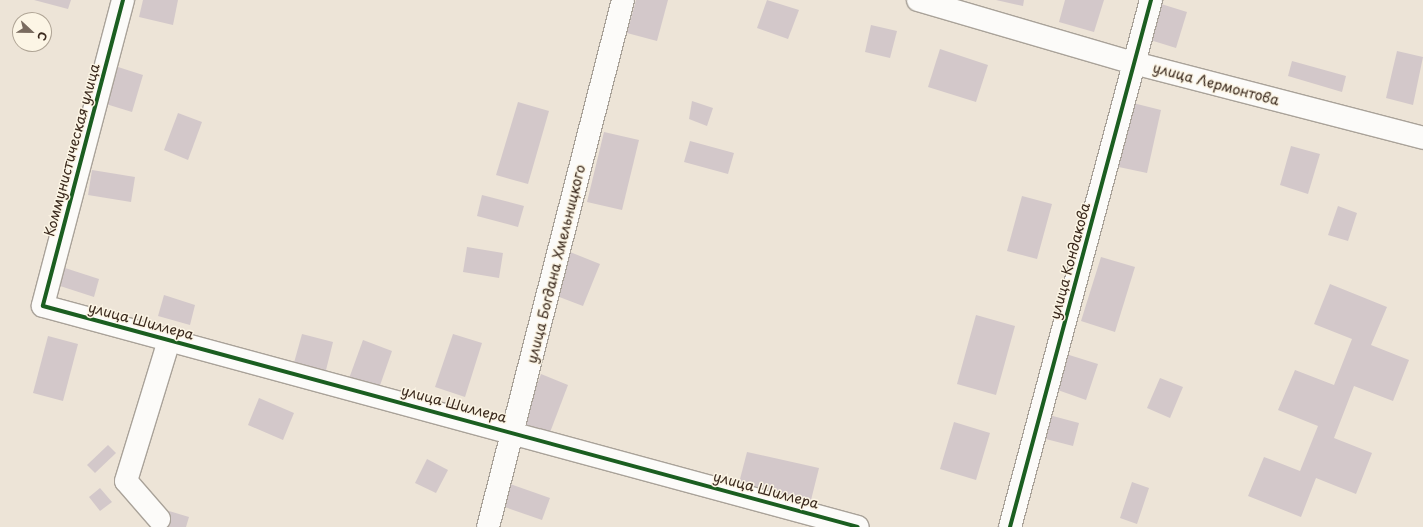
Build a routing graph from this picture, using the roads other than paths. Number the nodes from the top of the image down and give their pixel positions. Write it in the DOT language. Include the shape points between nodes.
graph roads {
  1 [pos="123,0"];
  2 [pos="624,0"];
  3 [pos="918,0"];
  4 [pos="1151,0"];
  5 [pos="1134,63"];
  6 [pos="1423,138"];
  7 [pos="43,306"];
  8 [pos="169,340"];
  9 [pos="514,432"];
  10 [pos="159,519"];
  11 [pos="488,527"];
  12 [pos="858,527"];
  13 [pos="1010,527"];
  1 -- 7 [label="street, Коммунистическая улица"];
  2 -- 9 [label="street, улица Богдана Хмельницкого"];
  3 -- 5 [label="street, улица Лермонтова"];
  4 -- 5 [label="street, улица Кондакова"];
  5 -- 6 [label="street, улица Лермонтова"];
  5 -- 13 [label="street, улица Кондакова"];
  7 -- 8 [label="street, улица Шиллера"];
  8 -- 9 [label="street, улица Шиллера"];
  8 -- 10 [label="street" via="126,482"];
  9 -- 11 [label="street, улица Богдана Хмельницкого"];
  9 -- 12 [label="street, улица Шиллера"];
}
